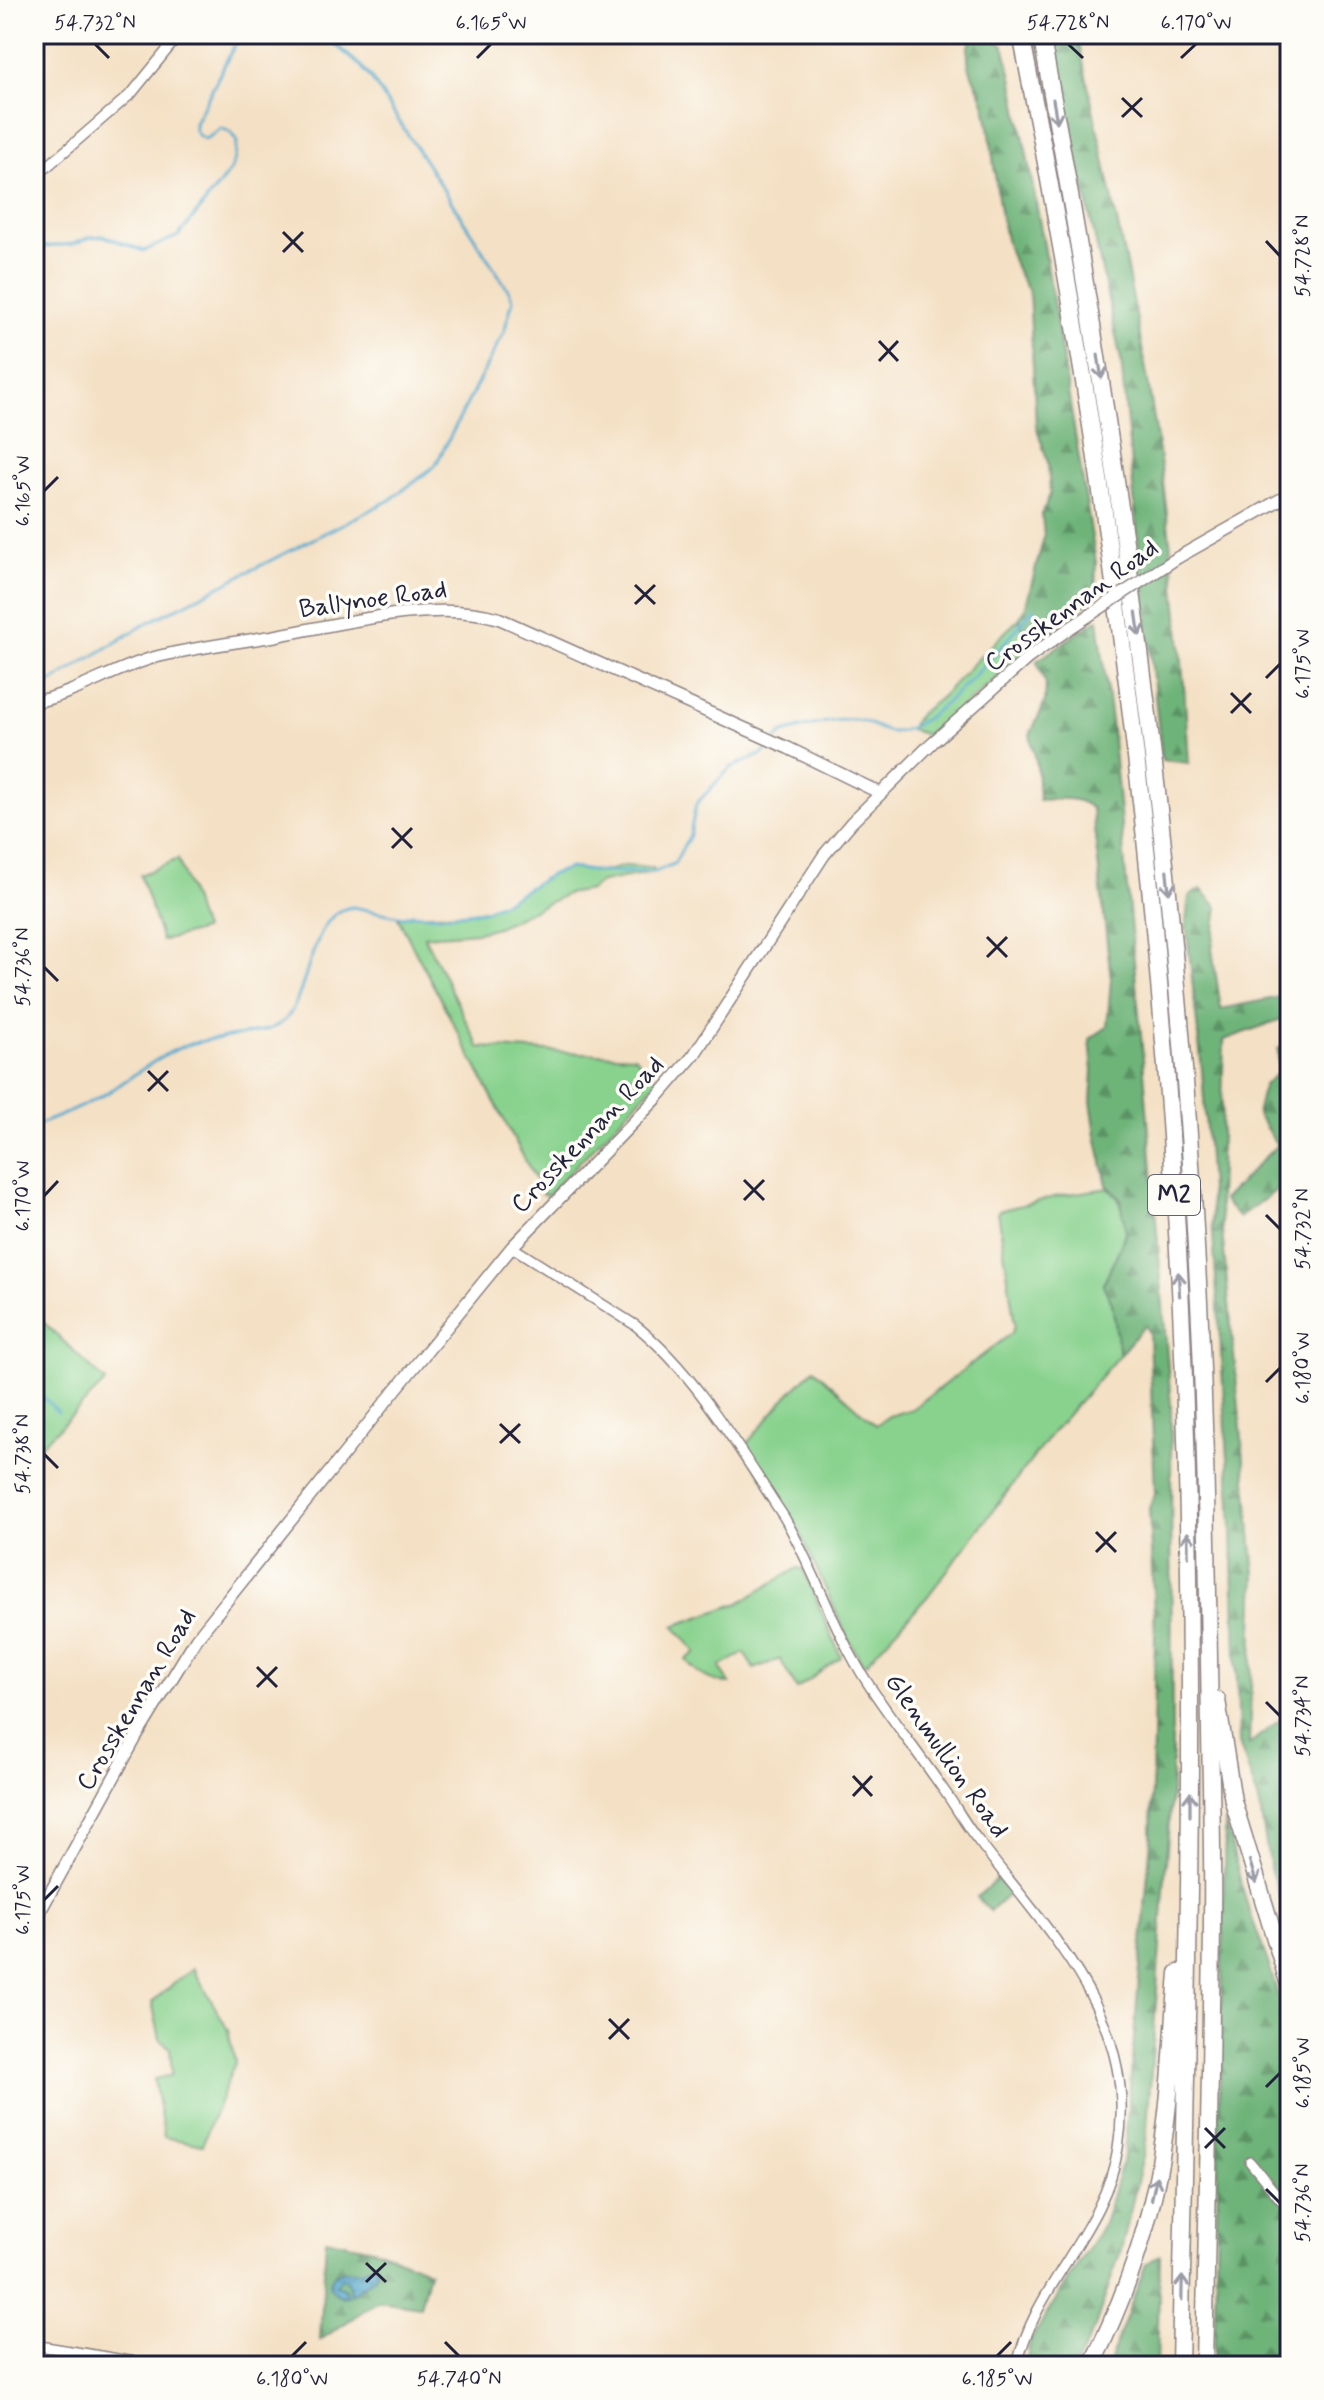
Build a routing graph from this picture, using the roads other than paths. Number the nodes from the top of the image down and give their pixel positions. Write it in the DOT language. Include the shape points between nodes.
graph roads {
  1 [pos="180,34"];
  2 [pos="1021,34"];
  3 [pos="1041,34"];
  4 [pos="34,178"];
  5 [pos="1290,494"];
  6 [pos="34,702"];
  7 [pos="880,793"];
  8 [pos="512,1247"];
  9 [pos="1209,1659"];
  10 [pos="1190,1856"];
  11 [pos="34,1922"];
  12 [pos="1290,1988"];
  13 [pos="1250,2162"];
  14 [pos="1290,2211"];
  15 [pos="34,2345"];
  16 [pos="160,2366"];
  17 [pos="1017,2366"];
  18 [pos="1091,2366"];
  19 [pos="1180,2366"];
  20 [pos="1204,2366"];
  1 -- 4 [label="street" via="132,93"];
  10 -- 2 [label="highway, M2, one-way" via="1183,1353 1155,954 1090,425"];
  3 -- 9 [label="highway, M2, one-way" via="1112,442 1166,869 1198,1281"];
  5 -- 7 [label="street, Crosskennan Road, bridge" via="1177,558 1028,658"];
  6 -- 7 [label="street, Ballynoe Road" via="159,656 442,609 463,610 498,618"];
  7 -- 8 [label="street, Crosskennan Road" via="824,855 694,1055"];
  8 -- 11 [label="street, Crosskennan Road" via="196,1639"];
  8 -- 17 [label="street, Glenmullion Road" via="635,1325 681,1370 784,1517 871,1689 973,1835 1065,1952 1100,2010 1120,2086 1121,2125 1112,2175 1082,2241 1032,2317"];
  9 -- 12 [label="highway, one-way" via="1235,1812"];
  9 -- 20 [label="highway, M2" via="1213,1914"];
  18 -- 10 [label="highway, one-way" via="1127,2284 1161,2156"];
  19 -- 10 [label="highway, M2, one-way"];
  13 -- 14 [label="street"];
  15 -- 16 [label="street"];
}
